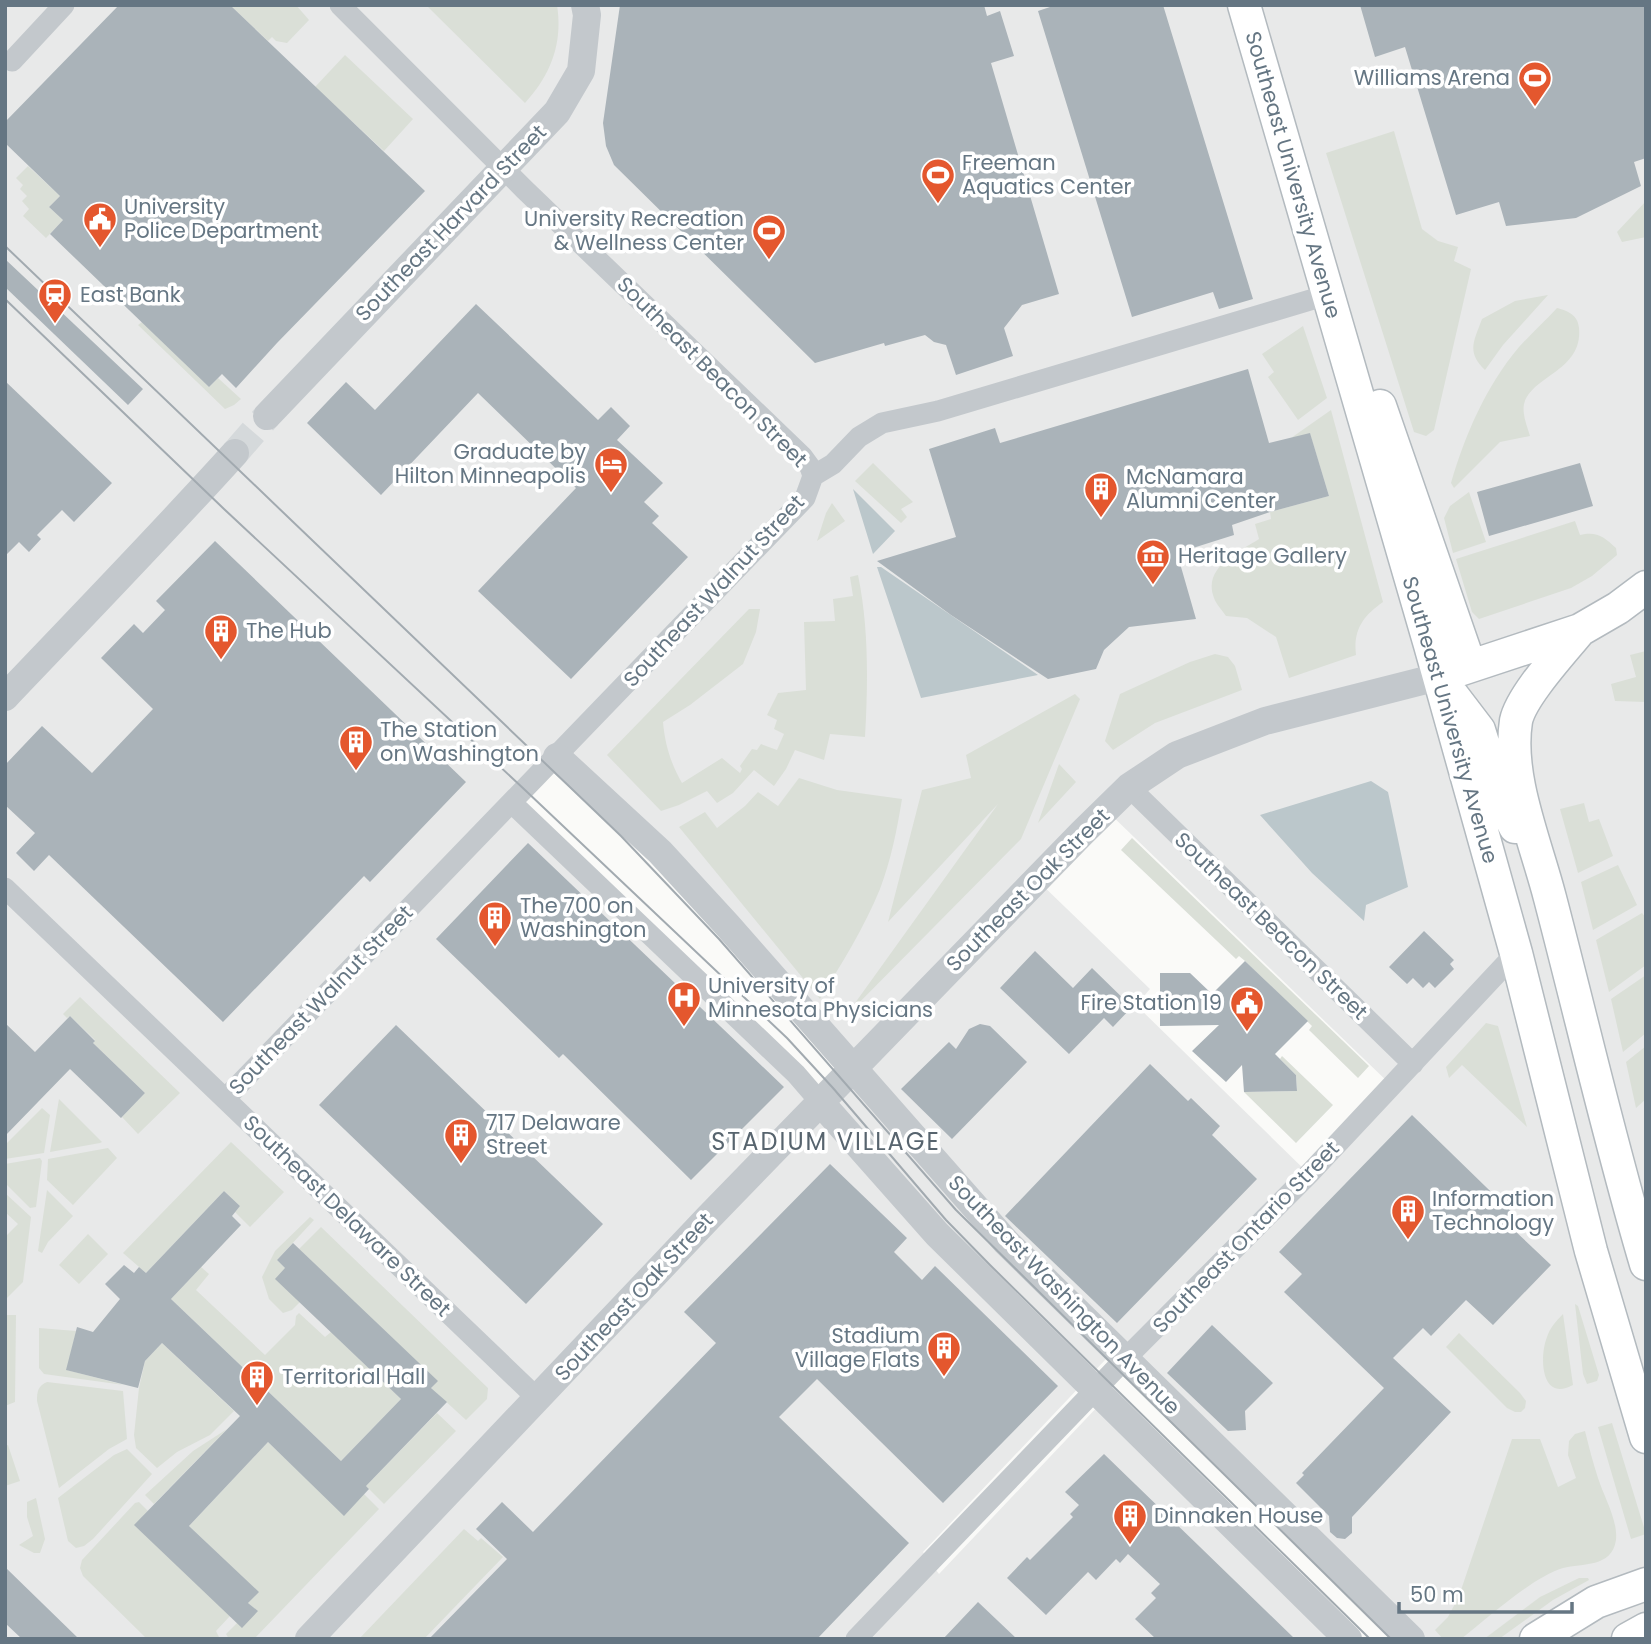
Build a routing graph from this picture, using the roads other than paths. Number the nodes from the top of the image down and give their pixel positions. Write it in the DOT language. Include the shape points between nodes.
graph roads {
  1 [pos="64,5"];
  2 [pos="340,5"];
  3 [pos="585,5"];
  4 [pos="1244,5"];
  5 [pos="12,61"];
  6 [pos="505,168"];
  7 [pos="1327,295"];
  8 [pos="267,416"];
  9 [pos="235,453"];
  10 [pos="813,476"];
  11 [pos="1646,587"];
  12 [pos="1580,630"];
  13 [pos="1470,666"];
  14 [pos="1438,677"];
  15 [pos="5,697"];
  16 [pos="557,757"];
  17 [pos="1129,787"];
  18 [pos="512,803"];
  19 [pos="5,888"];
  20 [pos="1549,894"];
  21 [pos="1516,953"];
  22 [pos="1413,1064"];
  23 [pos="853,1069"];
  24 [pos="225,1099"];
  25 [pos="821,1103"];
  26 [pos="1646,1264"];
  27 [pos="1124,1360"];
  28 [pos="1096,1390"];
  29 [pos="538,1399"];
  30 [pos="1646,1437"];
  31 [pos="1646,1584"];
  32 [pos="1646,1629"];
  33 [pos="309,1639"];
  34 [pos="856,1639"];
  35 [pos="1348,1639"];
  36 [pos="1411,1639"];
  37 [pos="1536,1639"];
  38 [pos="1628,1639"];
  1 -- 5 [label="street"];
  2 -- 6 [label="street, Southeast Beacon Street"];
  3 -- 6 [label="street, Southeast Harvard Street" via="581,71 557,112"];
  4 -- 7 [label="main road, Southeast University Avenue"];
  6 -- 8 [label="street, Southeast Harvard Street"];
  6 -- 10 [label="street, Southeast Beacon Street" via="803,456"];
  7 -- 10 [label="street, Southeast Walnut Street" via="938,411 882,423"];
  7 -- 13 [label="main road" via="1380,404"];
  7 -- 14 [label="main road, Southeast University Avenue"];
  9 -- 15 [label="street"];
  10 -- 16 [label="street, Southeast Walnut Street" via="805,498"];
  11 -- 12 [label="main road, Southeast Oak Street"];
  12 -- 13 [label="main road, Southeast Oak Street"];
  12 -- 20 [label="main road" via="1537,683 1517,718 1513,747 1519,787"];
  13 -- 14 [label="main road, Southeast Oak Street"];
  14 -- 17 [label="street, Southeast Oak Street" via="1265,721 1177,755"];
  14 -- 20 [label="main road" via="1479,730 1501,800"];
  14 -- 21 [label="main road, Southeast University Avenue"];
  16 -- 18 [label="street, Southeast Walnut Street"];
  16 -- 23 [label="street, Southeast Washington Avenue" via="660,852"];
  17 -- 22 [label="street, Southeast Beacon Street"];
  17 -- 23 [label="street, Southeast Oak Street"];
  18 -- 24 [label="street, Southeast Walnut Street"];
  18 -- 25 [label="street, Southeast Washington Avenue"];
  19 -- 24 [label="street, Southeast Delaware Street"];
  20 -- 26 [label="main road"];
  21 -- 22 [label="street, Southeast Ontario Street"];
  21 -- 30 [label="main road, Southeast University Avenue" via="1591,1251"];
  22 -- 27 [label="street, Southeast Ontario Street"];
  23 -- 25 [label="street, Southeast Oak Street"];
  23 -- 27 [label="street, Southeast Washington Avenue" via="997,1232"];
  24 -- 29 [label="street, Southeast Delaware Street"];
  25 -- 28 [label="street, Southeast Washington Avenue" via="937,1234"];
  25 -- 29 [label="street, Southeast Oak Street"];
  27 -- 28 [label="street, Southeast Ontario Street"];
  27 -- 36 [label="street, Southeast Washington Avenue"];
  28 -- 34 [label="street, Southeast Ontario Street"];
  28 -- 35 [label="street, Southeast Washington Avenue"];
  29 -- 33 [label="street, Southeast Oak Street"];
  31 -- 37 [label="main road" via="1596,1602"];
  32 -- 38 [label="main road"];
}
